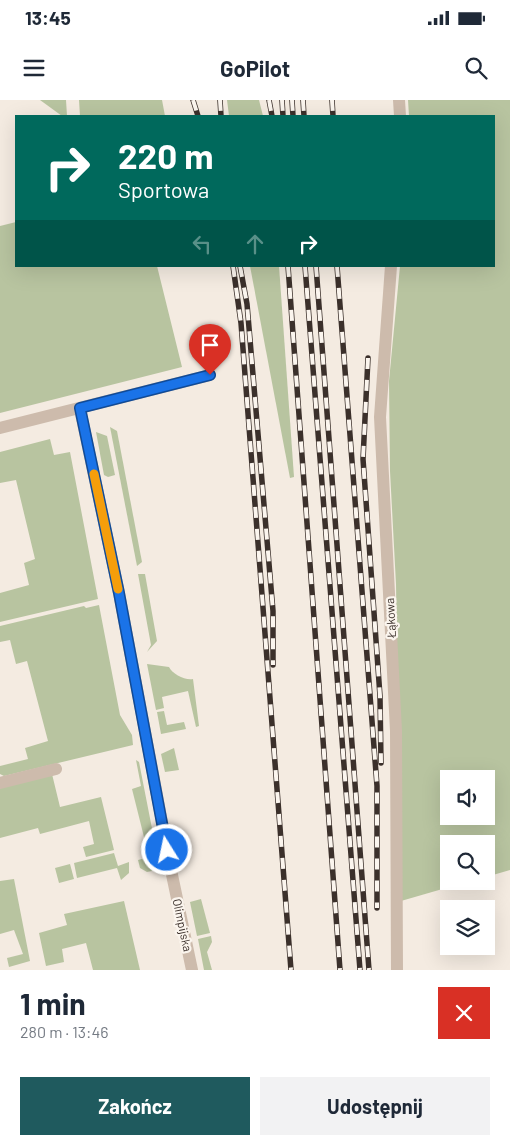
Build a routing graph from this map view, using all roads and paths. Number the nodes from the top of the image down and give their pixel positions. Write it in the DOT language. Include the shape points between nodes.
graph roads {
  1 [pos="400,100"];
  2 [pos="400,115"];
  3 [pos="391,267"];
  4 [pos="210,375"];
  5 [pos="80,408"];
  6 [pos="0,428"];
  7 [pos="56,769"];
  8 [pos="0,783"];
  9 [pos="192,970"];
  10 [pos="397,970"];
  1 -- 2 [label="street"];
  3 -- 10 [label="street, Łąkowa" via="380,416 396,731"];
  4 -- 5 [label="street"];
  5 -- 6 [label="street"];
  5 -- 9 [label="street, Olimpijska"];
  7 -- 8 [label="street"];
}
